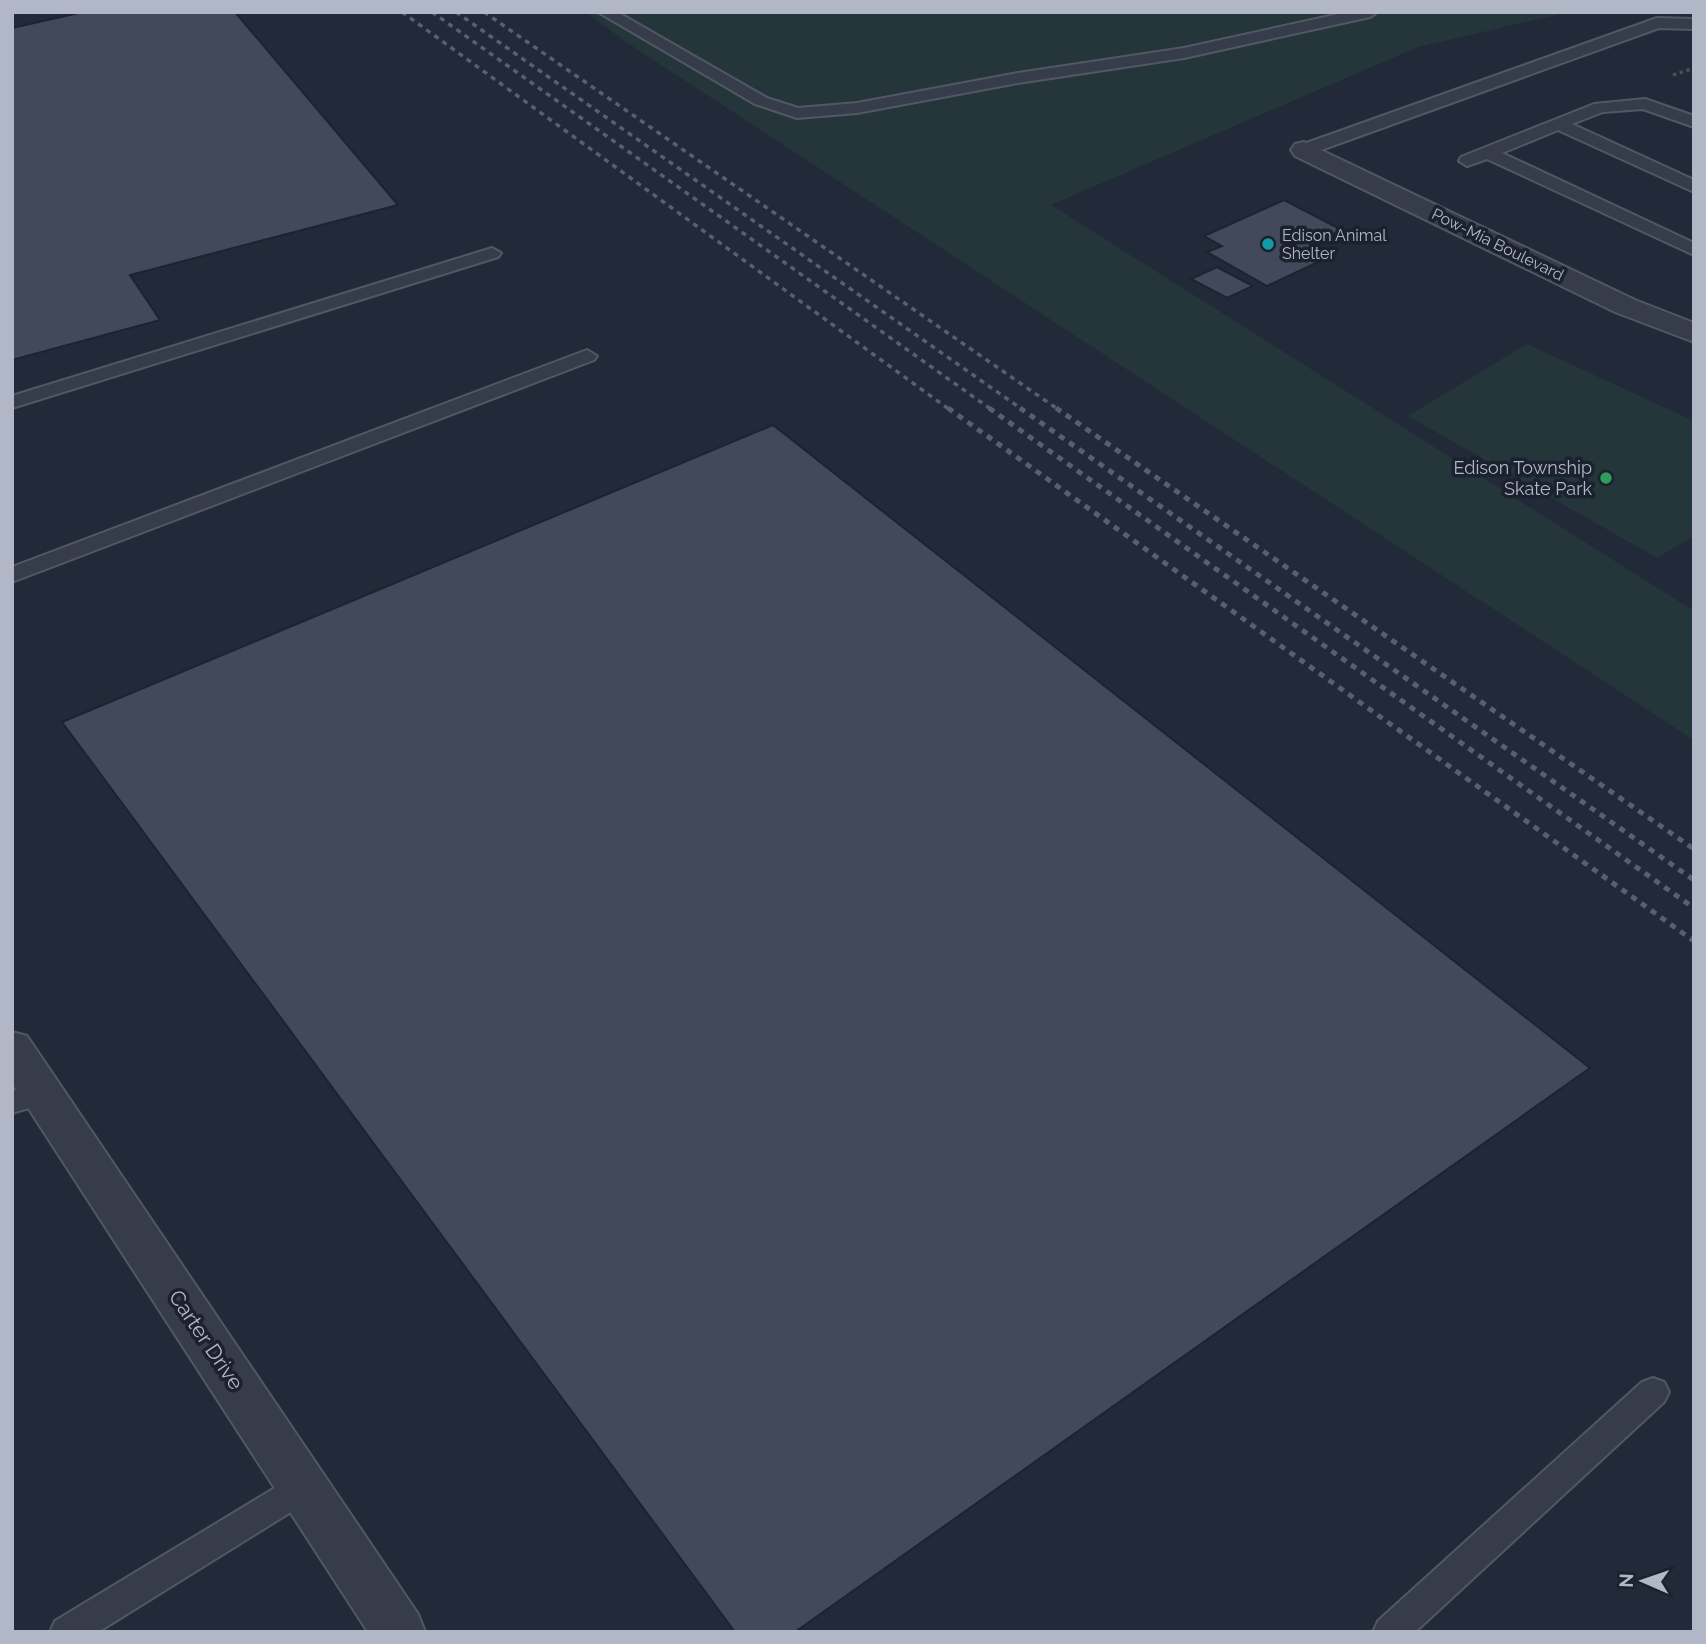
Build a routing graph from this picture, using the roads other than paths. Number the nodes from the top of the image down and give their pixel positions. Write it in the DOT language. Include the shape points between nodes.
graph roads {
  1 [pos="605,12"];
  2 [pos="1370,12"];
  3 [pos="1694,24"];
  4 [pos="1694,122"];
  5 [pos="1558,124"];
  6 [pos="1304,149"];
  7 [pos="1488,153"];
  8 [pos="1467,161"];
  9 [pos="1694,187"];
  10 [pos="1694,250"];
  11 [pos="492,253"];
  12 [pos="1694,333"];
  13 [pos="587,356"];
  14 [pos="12,402"];
  15 [pos="12,575"];
  16 [pos="12,1048"];
  17 [pos="27,1098"];
  18 [pos="1653,1392"];
  19 [pos="304,1487"];
  20 [pos="67,1632"];
  21 [pos="399,1632"];
  22 [pos="1390,1632"];
  1 -- 2 [label="lane" via="761,101 797,113 857,108 1184,52"];
  3 -- 6 [label="lane" via="1657,23"];
  4 -- 5 [label="lane" via="1645,104 1600,107"];
  5 -- 7 [label="lane"];
  5 -- 9 [label="lane"];
  6 -- 12 [label="street, Pow-Mia Boulevard" via="1625,306"];
  7 -- 8 [label="lane"];
  7 -- 10 [label="lane"];
  11 -- 14 [label="lane"];
  13 -- 15 [label="lane"];
  16 -- 17 [label="street, Carter Drive"];
  17 -- 19 [label="street, Carter Drive"];
  18 -- 22 [label="lane"];
  19 -- 20 [label="lane"];
  19 -- 21 [label="street, Carter Drive"];
}
